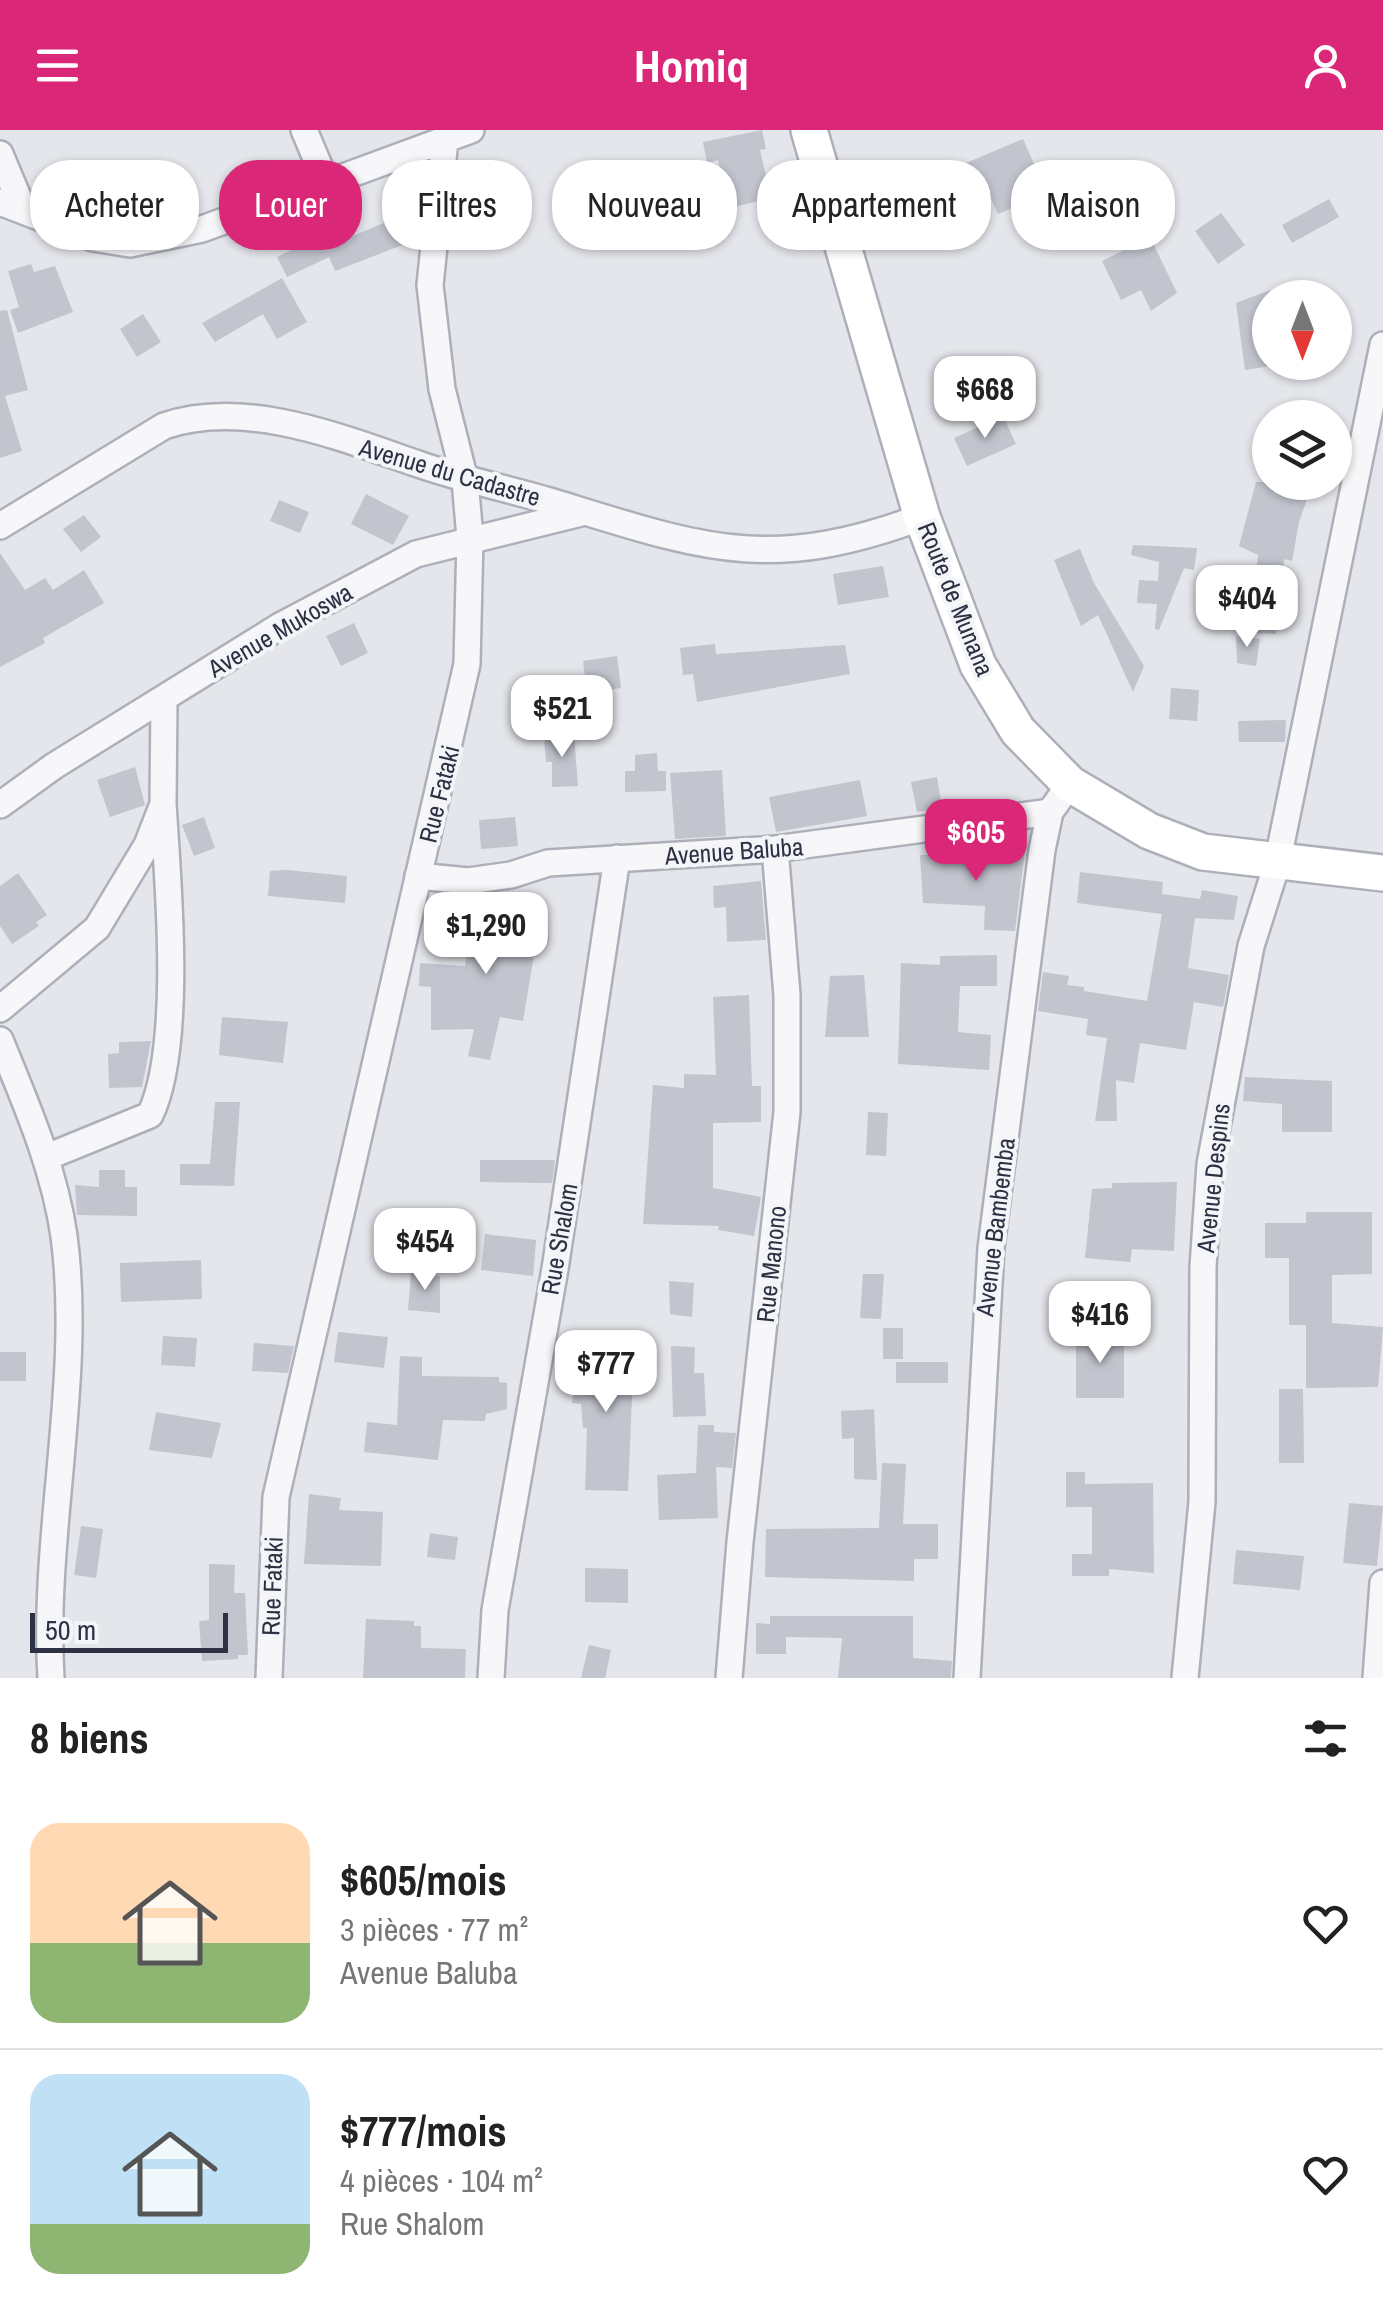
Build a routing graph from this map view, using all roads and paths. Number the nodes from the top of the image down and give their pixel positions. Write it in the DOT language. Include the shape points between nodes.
graph roads {
  1 [pos="304,130"];
  2 [pos="471,130"];
  3 [pos="809,130"];
  4 [pos="445,140"];
  5 [pos="0,154"];
  6 [pos="317,160"];
  7 [pos="362,169"];
  8 [pos="12,206"];
  9 [pos="219,223"];
  10 [pos="1383,345"];
  11 [pos="464,480"];
  12 [pos="586,512"];
  13 [pos="922,516"];
  14 [pos="0,526"];
  15 [pos="470,538"];
  16 [pos="164,700"];
  17 [pos="1060,798"];
  18 [pos="163,804"];
  19 [pos="0,806"];
  20 [pos="776,849"];
  21 [pos="617,858"];
  22 [pos="1277,864"];
  23 [pos="1383,873"];
  24 [pos="418,876"];
  25 [pos="0,1008"];
  26 [pos="0,1040"];
  27 [pos="47,1156"];
  28 [pos="1383,1582"];
  29 [pos="51,1678"];
  30 [pos="269,1678"];
  31 [pos="491,1678"];
  32 [pos="730,1678"];
  33 [pos="967,1678"];
  34 [pos="1185,1678"];
  35 [pos="1376,1678"];
  1 -- 6 [label="street"];
  2 -- 4 [label="street"];
  3 -- 13 [label="main road, Route de Munana"];
  4 -- 7 [label="street"];
  4 -- 11 [label="street, Rue Fataki" via="432,328"];
  5 -- 8 [label="street"];
  8 -- 9 [label="street" via="93,238 130,244"];
  10 -- 22 [label="street, Avenue Despins"];
  11 -- 12 [label="street, Avenue du Cadastre"];
  11 -- 14 [label="street, Avenue du Cadastre" via="319,433 225,415 194,416 130,444"];
  11 -- 15 [label="street, Rue Fataki"];
  12 -- 13 [label="street, Avenue du Cadastre" via="660,536 789,552"];
  12 -- 15 [label="street, Avenue Mukoswa"];
  13 -- 17 [label="main road, Route de Munana" via="978,665"];
  15 -- 16 [label="street, Avenue Mukoswa" via="416,554 345,591"];
  15 -- 24 [label="street, Rue Fataki" via="467,664"];
  16 -- 18 [label="street"];
  16 -- 19 [label="street, Avenue Mukoswa"];
  17 -- 20 [label="street, Avenue Baluba"];
  17 -- 22 [label="main road, Route de Munana" via="1203,852"];
  17 -- 33 [label="street, Avenue Bambemba" via="1026,965 990,1248"];
  18 -- 25 [label="street" via="140,858 97,928"];
  18 -- 27 [label="street" via="169,917 160,1095 150,1114"];
  20 -- 21 [label="street, Avenue Baluba"];
  20 -- 32 [label="street, Rue Manono" via="787,995 786,1112"];
  21 -- 24 [label="street, Avenue Baluba" via="548,862 468,881"];
  21 -- 31 [label="street, Rue Shalom" via="556,1269 495,1610"];
  22 -- 23 [label="main road, Route de Munana"];
  22 -- 34 [label="street, Avenue Despins" via="1251,946 1210,1164 1202,1502"];
  24 -- 30 [label="street, Rue Fataki" via="276,1497"];
  26 -- 27 [label="street"];
  27 -- 29 [label="street" via="64,1237 66,1334"];
  28 -- 35 [label="street"];
}
